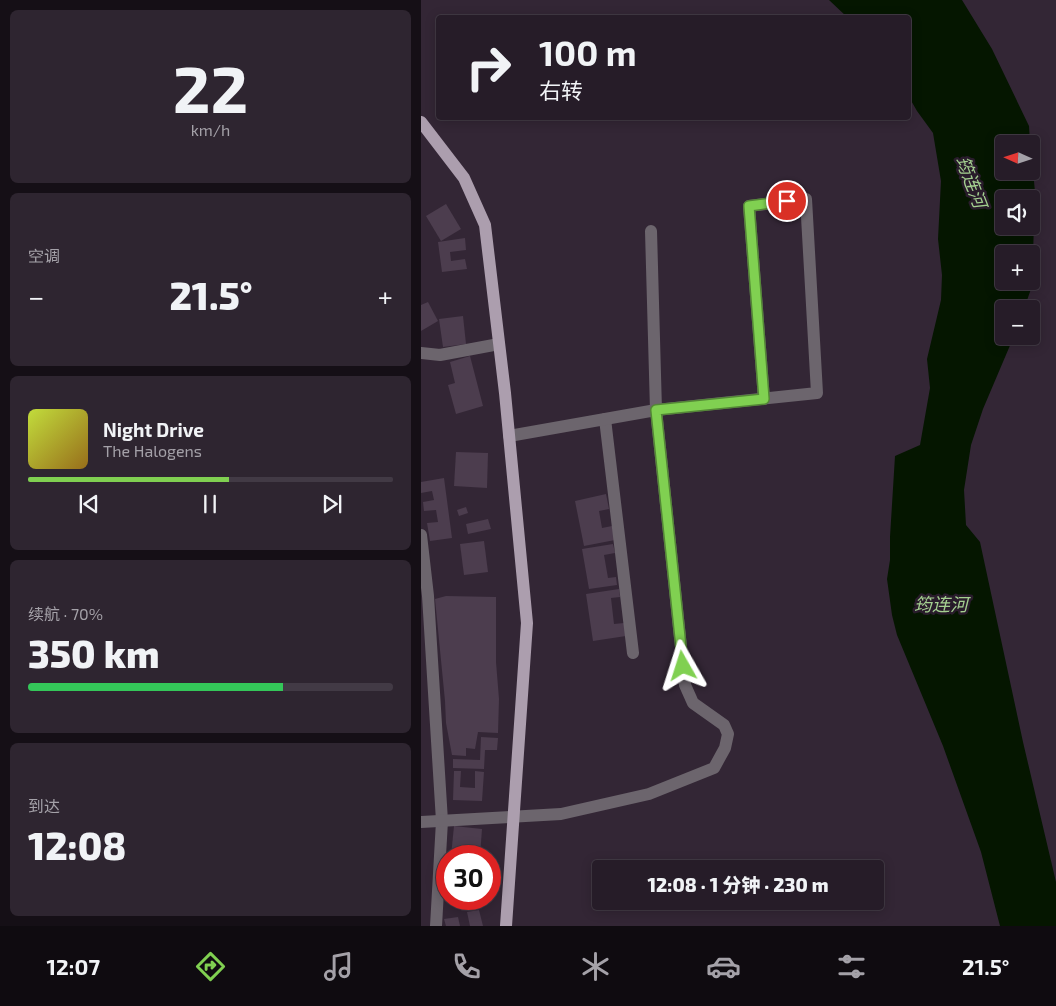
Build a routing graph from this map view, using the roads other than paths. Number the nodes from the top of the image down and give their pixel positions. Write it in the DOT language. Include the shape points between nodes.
graph roads {
  1 [pos="421,122"];
  2 [pos="651,231"];
  3 [pos="499,344"];
  4 [pos="421,353"];
  5 [pos="764,399"];
  6 [pos="656,410"];
  7 [pos="605,419"];
  8 [pos="509,436"];
  9 [pos="421,535"];
  10 [pos="633,653"];
  11 [pos="513,816"];
  12 [pos="442,820"];
  13 [pos="421,822"];
  14 [pos="436,926"];
  15 [pos="506,926"];
  1 -- 3 [label="main road" via="464,178 485,225"];
  2 -- 6 [label="street"];
  3 -- 4 [label="street" via="440,355"];
  3 -- 8 [label="main road"];
  5 -- 5 [label="street" via="817,393 806,199 749,206"];
  5 -- 6 [label="street"];
  6 -- 7 [label="street"];
  6 -- 11 [label="street" via="685,685 693,703 724,725 728,734 725,748 714,768 649,794 561,814"];
  7 -- 8 [label="street"];
  7 -- 10 [label="street"];
  8 -- 11 [label="main road" via="527,623"];
  9 -- 12 [label="street"];
  11 -- 12 [label="street"];
  11 -- 15 [label="main road"];
  12 -- 13 [label="street"];
  12 -- 14 [label="street"];
}
